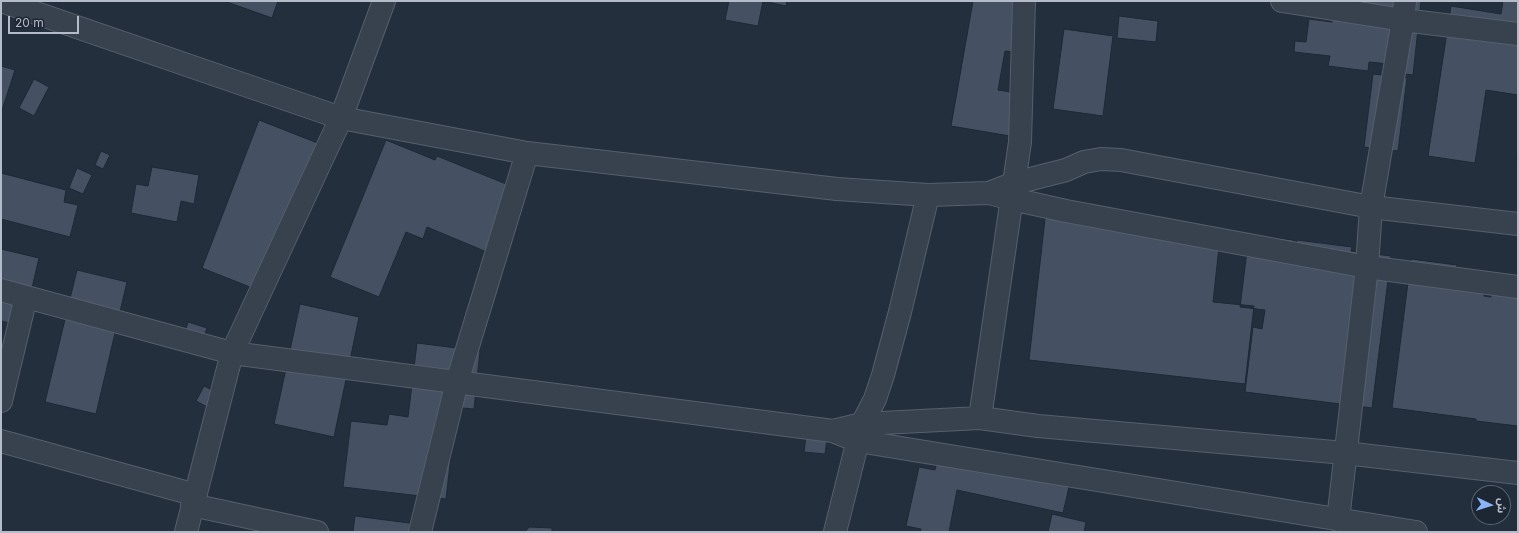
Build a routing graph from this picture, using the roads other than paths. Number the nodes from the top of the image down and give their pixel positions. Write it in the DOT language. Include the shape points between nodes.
graph roads {
  1 [pos="1,1"];
  2 [pos="384,1"];
  3 [pos="1024,1"];
  4 [pos="1282,1"];
  5 [pos="1404,11"];
  6 [pos="1518,34"];
  7 [pos="341,118"];
  8 [pos="527,153"];
  9 [pos="1014,191"];
  10 [pos="928,195"];
  11 [pos="1371,207"];
  12 [pos="1518,224"];
  13 [pos="1367,267"];
  14 [pos="1518,287"];
  15 [pos="1,290"];
  16 [pos="26,297"];
  17 [pos="232,353"];
  18 [pos="457,382"];
  19 [pos="1,397"];
  20 [pos="980,418"];
  21 [pos="860,432"];
  22 [pos="1,441"];
  23 [pos="1345,453"];
  24 [pos="1518,472"];
  25 [pos="194,500"];
  26 [pos="1338,520"];
  27 [pos="186,532"];
  28 [pos="317,532"];
  29 [pos="420,532"];
  30 [pos="835,532"];
  31 [pos="1416,532"];
  1 -- 7 [label="street"];
  2 -- 7 [label="street"];
  3 -- 9 [label="street" via="1020,142"];
  4 -- 5 [label="street"];
  5 -- 6 [label="street"];
  5 -- 11 [label="street"];
  7 -- 8 [label="street"];
  7 -- 17 [label="street"];
  8 -- 10 [label="street" via="830,188"];
  8 -- 18 [label="street"];
  9 -- 10 [label="street"];
  9 -- 11 [label="street" via="1084,162 1101,159"];
  9 -- 13 [label="street" via="1066,211"];
  9 -- 20 [label="street"];
  10 -- 21 [label="street" via="883,375"];
  11 -- 12 [label="street"];
  11 -- 13 [label="street"];
  13 -- 14 [label="street"];
  13 -- 23 [label="street"];
  15 -- 16 [label="street"];
  16 -- 17 [label="street"];
  16 -- 19 [label="street"];
  17 -- 18 [label="street"];
  17 -- 25 [label="street"];
  18 -- 21 [label="street" via="833,431"];
  18 -- 29 [label="street"];
  20 -- 21 [label="street"];
  20 -- 23 [label="street" via="1038,426"];
  21 -- 26 [label="street"];
  21 -- 30 [label="street"];
  22 -- 25 [label="street"];
  23 -- 24 [label="street"];
  23 -- 26 [label="street"];
  25 -- 27 [label="street"];
  25 -- 28 [label="street"];
  26 -- 31 [label="street"];
}
